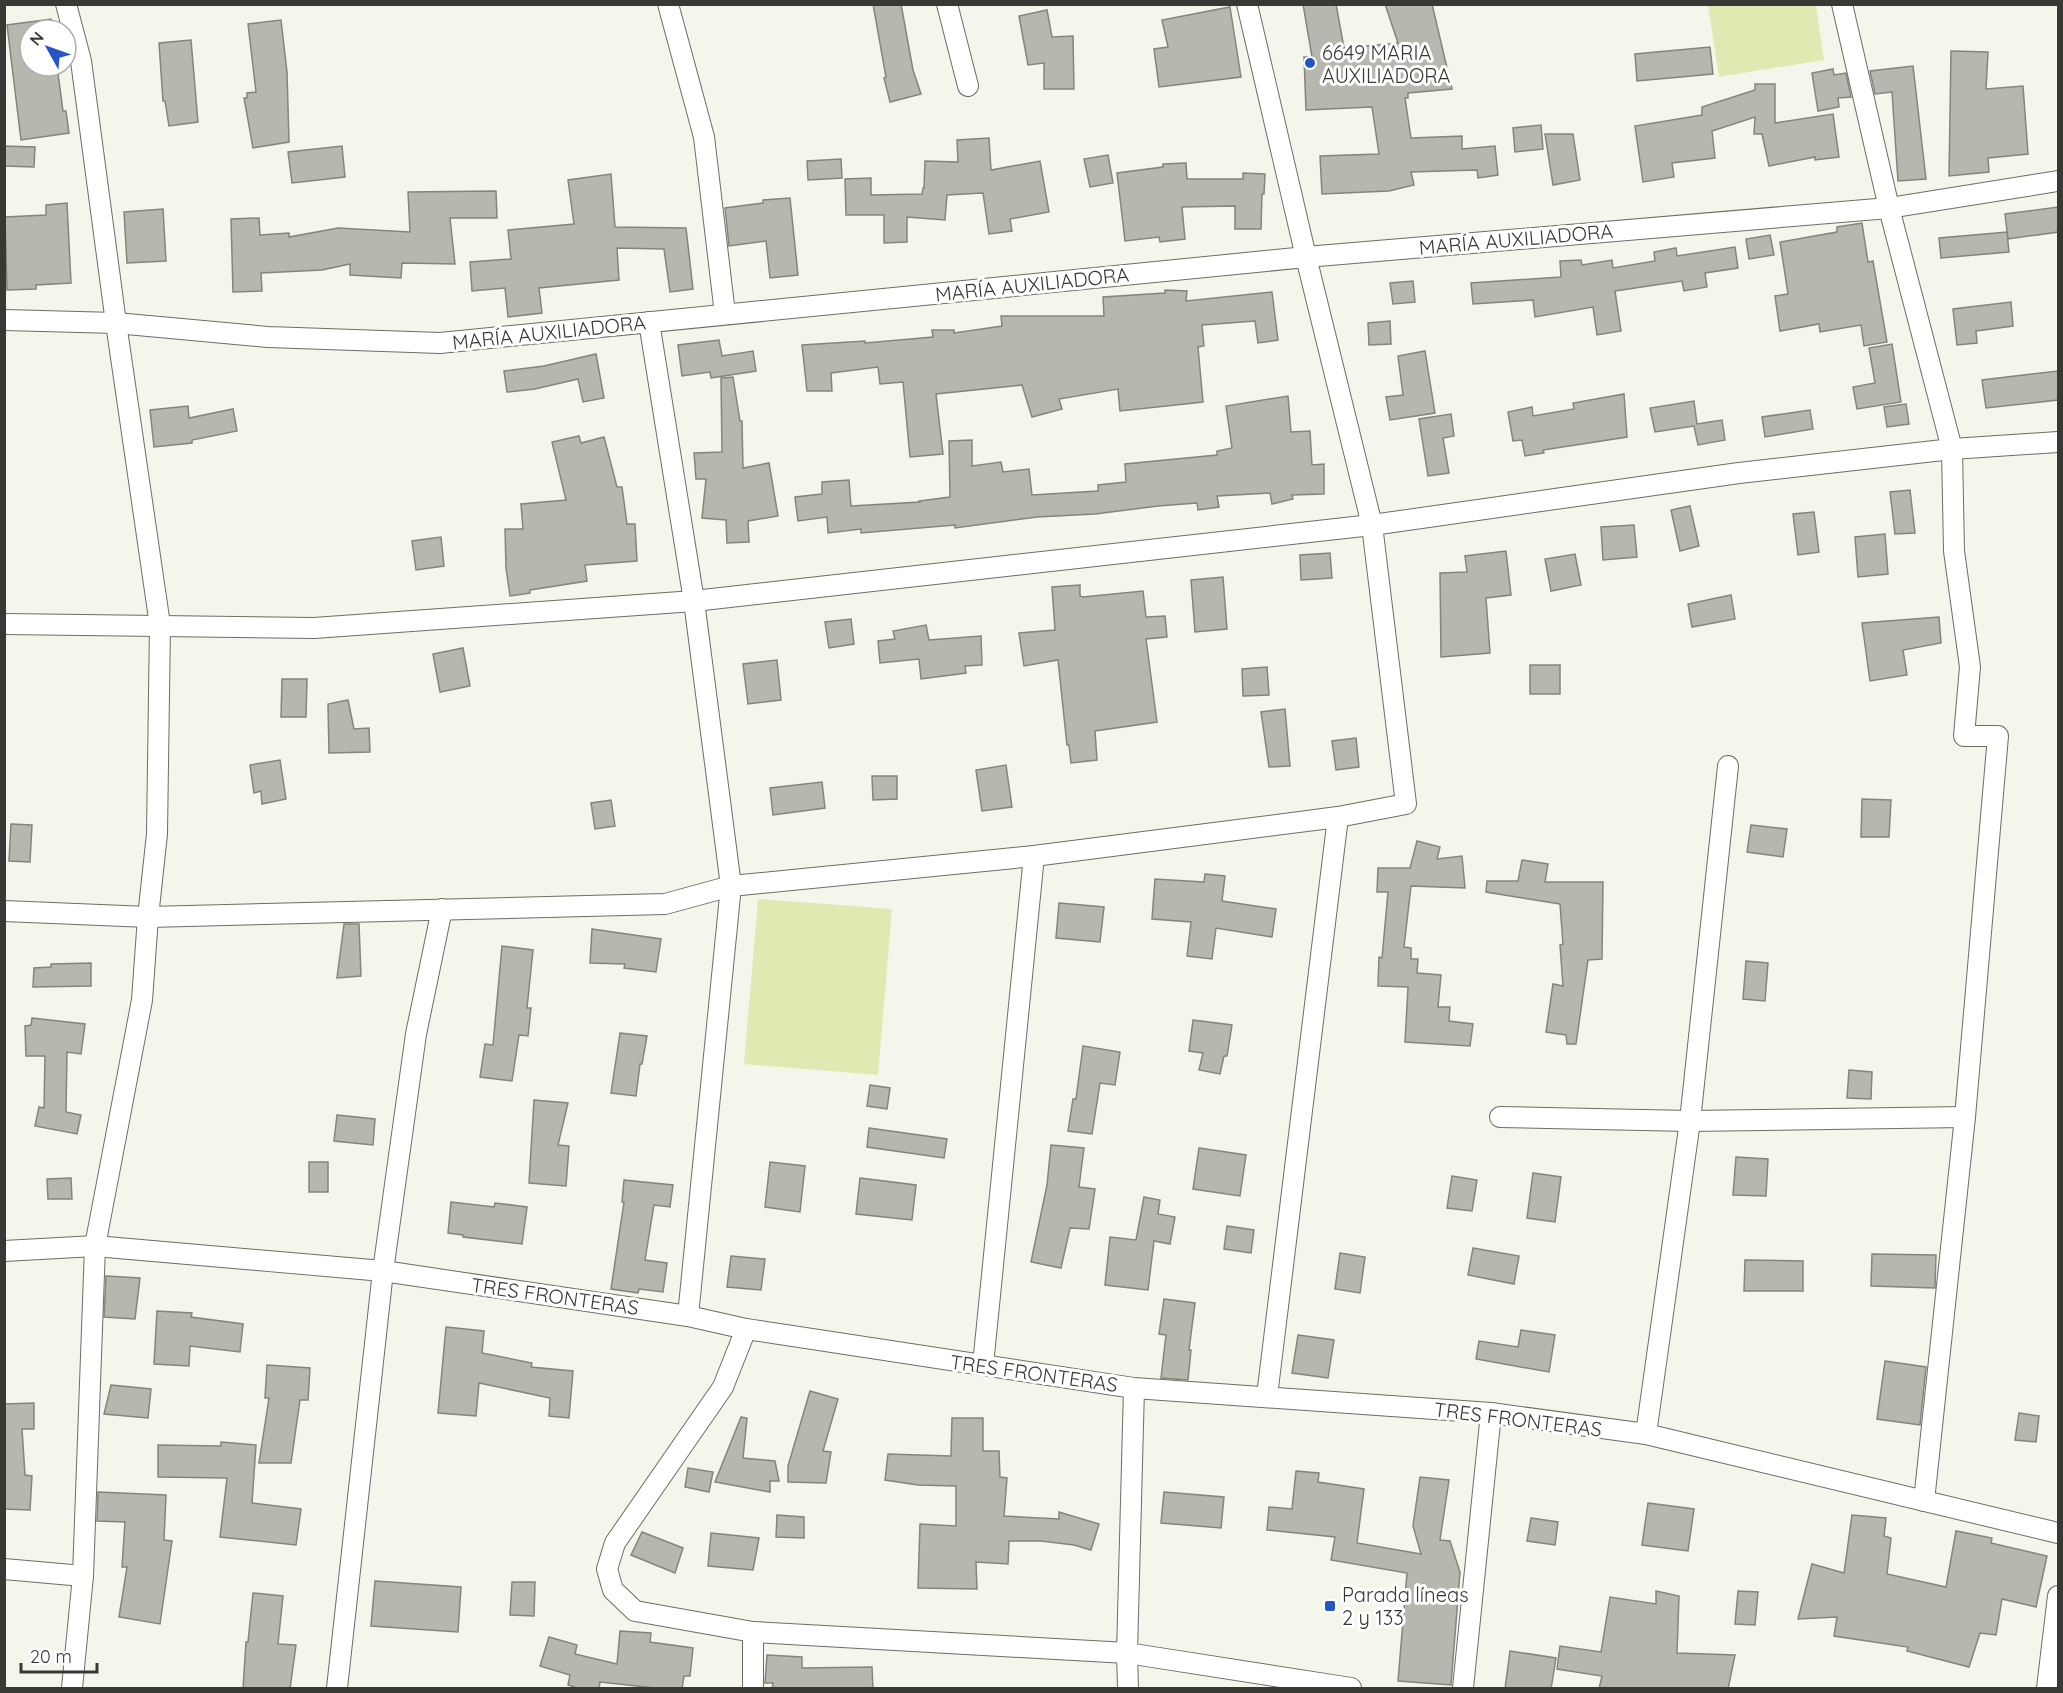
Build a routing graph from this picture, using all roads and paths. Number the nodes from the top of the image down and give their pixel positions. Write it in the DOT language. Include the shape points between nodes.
graph roads {
  1 [pos="66,4"];
  2 [pos="668,4"];
  3 [pos="946,4"];
  4 [pos="1247,4"];
  5 [pos="1842,4"];
  6 [pos="968,86"];
  7 [pos="2058,181"];
  8 [pos="1889,208"];
  9 [pos="1306,257"];
  10 [pos="725,314"];
  11 [pos="4,320"];
  12 [pos="649,321"];
  13 [pos="116,323"];
  14 [pos="2058,442"];
  15 [pos="1952,449"];
  16 [pos="1372,525"];
  17 [pos="694,601"];
  18 [pos="4,624"];
  19 [pos="160,626"];
  20 [pos="1728,766"];
  21 [pos="1338,817"];
  22 [pos="1034,856"];
  23 [pos="731,886"];
  24 [pos="442,909"];
  25 [pos="4,911"];
  26 [pos="148,917"];
  27 [pos="1500,1117"];
  28 [pos="1965,1117"];
  29 [pos="1689,1122"];
  30 [pos="95,1246"];
  31 [pos="4,1251"];
  32 [pos="383,1271"];
  33 [pos="688,1316"];
  34 [pos="746,1329"];
  35 [pos="982,1365"];
  36 [pos="1134,1388"];
  37 [pos="1267,1396"];
  38 [pos="1491,1413"];
  39 [pos="1646,1434"];
  40 [pos="1924,1501"];
  41 [pos="2058,1533"];
  42 [pos="4,1569"];
  43 [pos="83,1576"];
  44 [pos="2058,1596"];
  45 [pos="753,1632"];
  46 [pos="1126,1653"];
  47 [pos="72,1689"];
  48 [pos="337,1689"];
  49 [pos="753,1689"];
  50 [pos="1128,1689"];
  51 [pos="1352,1689"];
  52 [pos="1463,1689"];
  53 [pos="2047,1689"];
  1 -- 13 [label="street" via="81,61"];
  2 -- 10 [label="street" via="704,137"];
  3 -- 6 [label="street"];
  4 -- 9 [label="street"];
  5 -- 8 [label="street"];
  7 -- 8 [label="street, MARÍA AUXILIADORA"];
  8 -- 9 [label="street, MARÍA AUXILIADORA"];
  8 -- 15 [label="street"];
  9 -- 10 [label="street, MARÍA AUXILIADORA"];
  9 -- 16 [label="street"];
  10 -- 12 [label="street, MARÍA AUXILIADORA"];
  11 -- 13 [label="street, MARÍA AUXILIADORA"];
  12 -- 13 [label="street, MARÍA AUXILIADORA" via="440,343 268,337"];
  12 -- 17 [label="street"];
  13 -- 19 [label="street"];
  14 -- 15 [label="street"];
  15 -- 16 [label="street" via="1739,473"];
  15 -- 28 [label="street" via="1954,551 1970,667 1964,736 1998,736"];
  16 -- 17 [label="street"];
  16 -- 21 [label="street" via="1406,804"];
  17 -- 19 [label="street" via="314,628"];
  17 -- 23 [label="street"];
  18 -- 19 [label="street"];
  19 -- 26 [label="street" via="157,834"];
  20 -- 29 [label="street"];
  21 -- 22 [label="street"];
  21 -- 37 [label="street"];
  22 -- 23 [label="street"];
  22 -- 35 [label="street"];
  23 -- 24 [label="street" via="664,904"];
  23 -- 33 [label="street"];
  24 -- 26 [label="street"];
  24 -- 32 [label="street" via="416,1034"];
  25 -- 26 [label="street"];
  26 -- 30 [label="street" via="142,1000"];
  27 -- 29 [label="street"];
  28 -- 29 [label="street"];
  28 -- 40 [label="street"];
  29 -- 39 [label="street"];
  30 -- 31 [label="street, TRES FRONTERAS"];
  30 -- 32 [label="street, TRES FRONTERAS"];
  30 -- 43 [label="street"];
  32 -- 33 [label="street, TRES FRONTERAS"];
  32 -- 48 [label="street"];
  33 -- 34 [label="street, TRES FRONTERAS"];
  34 -- 35 [label="street, TRES FRONTERAS"];
  34 -- 45 [label="street" via="723,1387 615,1543 607,1569 613,1590 635,1611"];
  35 -- 36 [label="street, TRES FRONTERAS"];
  36 -- 37 [label="street, TRES FRONTERAS"];
  36 -- 46 [label="street"];
  37 -- 38 [label="street, TRES FRONTERAS"];
  38 -- 39 [label="street, TRES FRONTERAS"];
  38 -- 52 [label="street"];
  39 -- 40 [label="street, TRES FRONTERAS"];
  40 -- 41 [label="street, TRES FRONTERAS"];
  42 -- 43 [label="street"];
  43 -- 47 [label="street"];
  44 -- 53 [label="street"];
  45 -- 46 [label="street"];
  45 -- 49 [label="street"];
  46 -- 50 [label="street"];
  46 -- 51 [label="street"];
}
